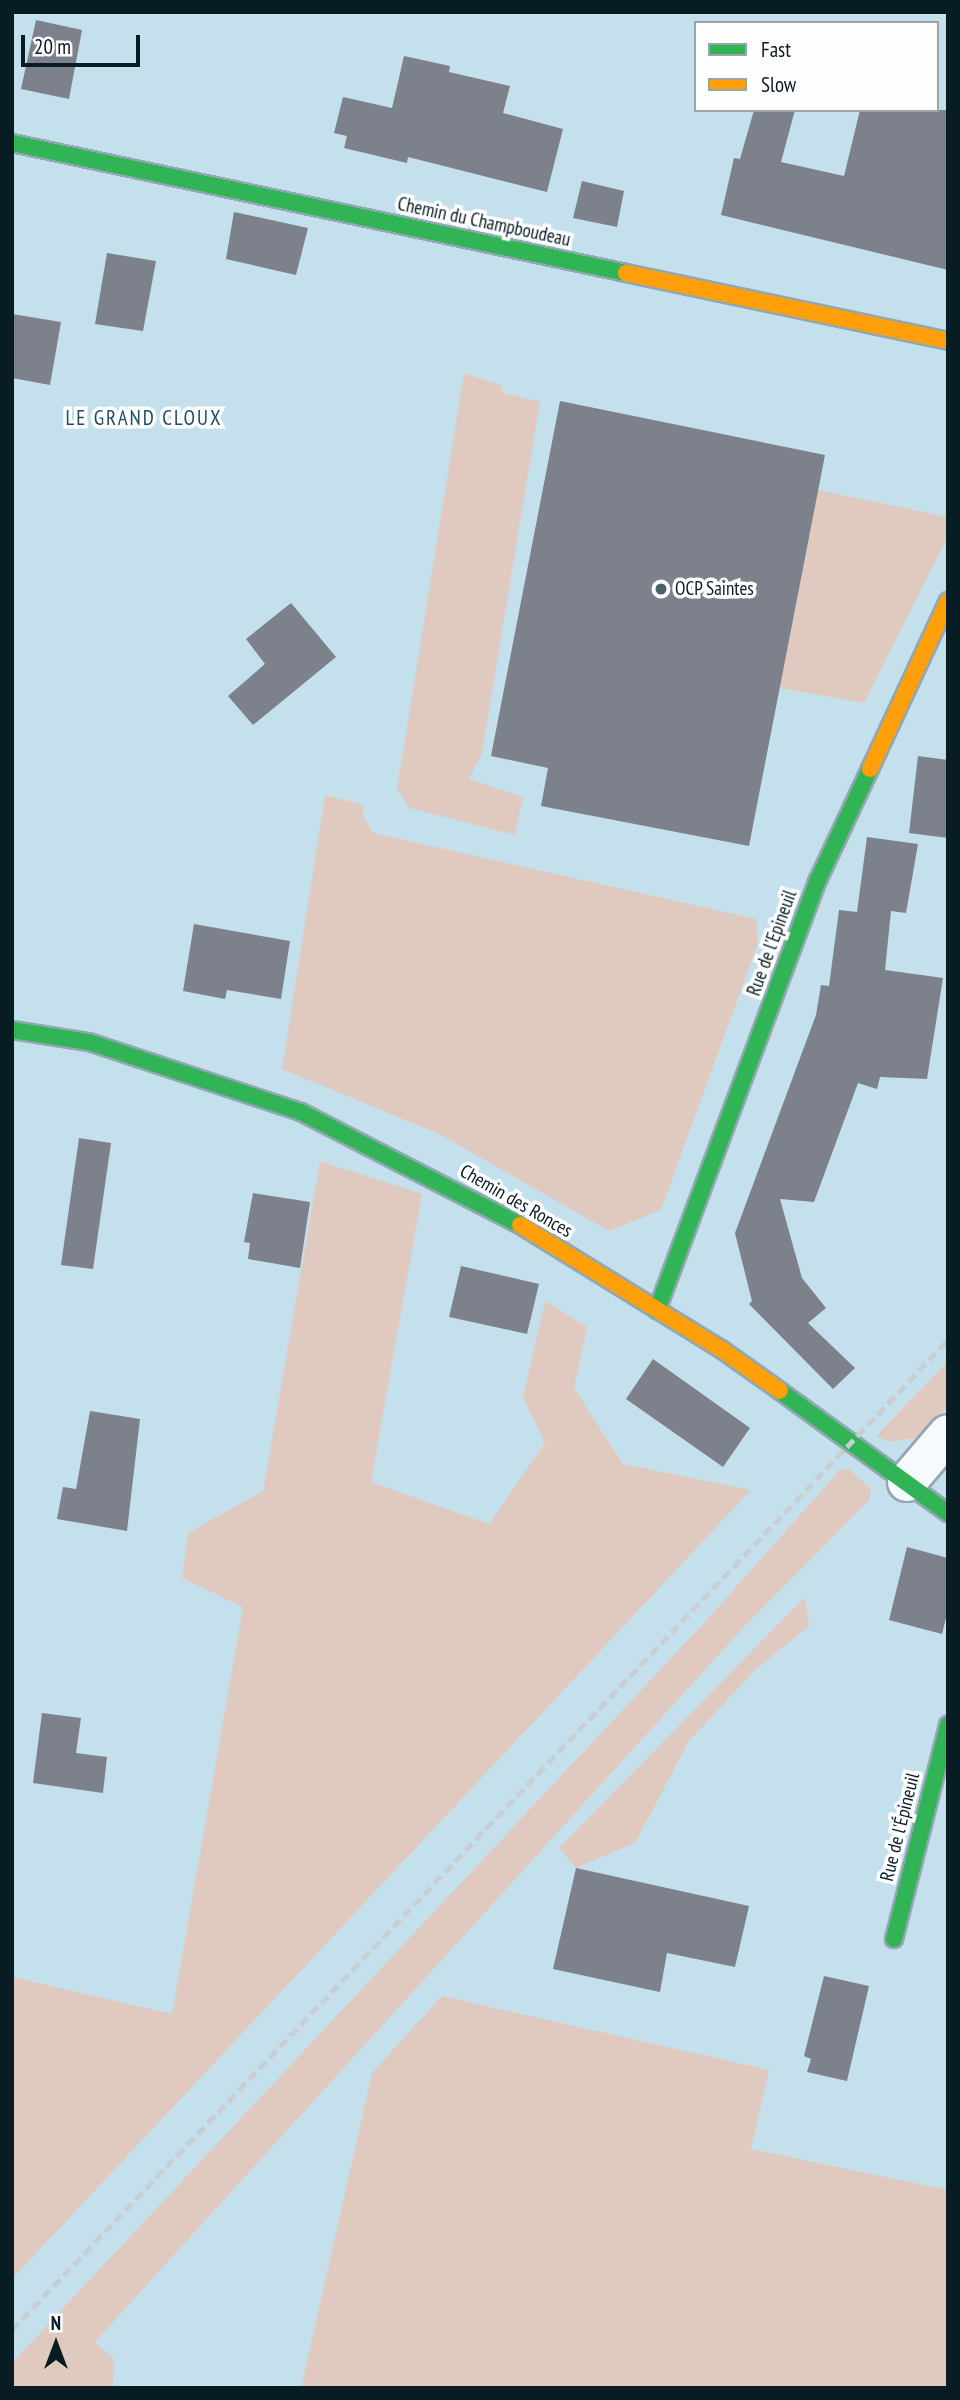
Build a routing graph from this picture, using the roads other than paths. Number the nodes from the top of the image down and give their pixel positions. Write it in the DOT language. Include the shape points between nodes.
graph roads {
  1 [pos="12,143"];
  2 [pos="948,341"];
  3 [pos="948,601"];
  4 [pos="12,1030"];
  5 [pos="657,1310"];
  6 [pos="948,1434"];
  7 [pos="907,1482"];
  8 [pos="948,1513"];
  9 [pos="948,1725"];
  10 [pos="894,1939"];
  1 -- 2 [label="street, Chemin du Champboudeau"];
  3 -- 5 [label="street, Rue de l'Epineuil" via="818,880"];
  4 -- 5 [label="street, Chemin des Ronces" via="89,1042 300,1112 480,1201"];
  5 -- 7 [label="street, Chemin des Ronces" via="721,1349"];
  6 -- 7 [label="street"];
  7 -- 8 [label="street, Chemin des Ronces"];
  9 -- 10 [label="street, Rue de l'Épineuil"];
}
